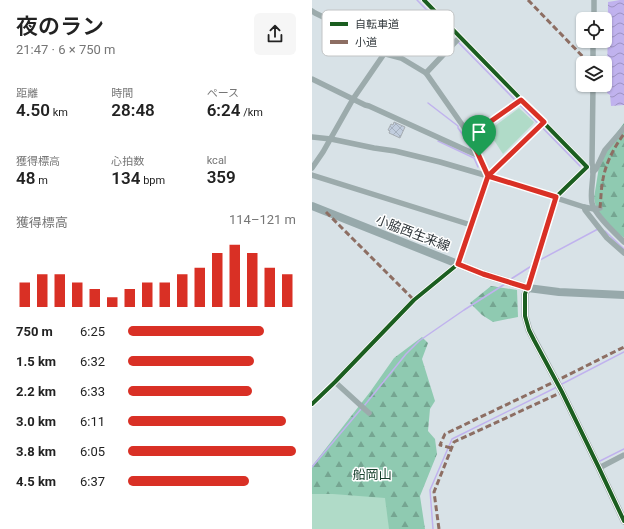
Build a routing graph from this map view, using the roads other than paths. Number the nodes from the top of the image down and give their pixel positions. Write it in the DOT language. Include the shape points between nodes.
graph roads {
  1 [pos="424,0"];
  2 [pos="594,0"];
  3 [pos="434,10"];
  4 [pos="594,12"];
  5 [pos="454,31"];
  6 [pos="460,37"];
  7 [pos="454,43"];
  8 [pos="383,56"];
  9 [pos="392,56"];
  10 [pos="442,56"];
  11 [pos="426,73"];
  12 [pos="312,79"];
  13 [pos="593,92"];
  14 [pos="353,99"];
  15 [pos="521,100"];
  16 [pos="544,122"];
  17 [pos="624,128"];
  18 [pos="470,136"];
  19 [pos="312,137"];
  20 [pos="331,138"];
  21 [pos="479,156"];
  22 [pos="587,167"];
  23 [pos="312,168"];
  24 [pos="593,172"];
  25 [pos="312,175"];
  26 [pos="488,176"];
  27 [pos="556,197"];
  28 [pos="312,206"];
  29 [pos="584,207"];
  30 [pos="600,208"];
  31 [pos="594,209"];
  32 [pos="471,225"];
  33 [pos="624,242"];
  34 [pos="624,253"];
  35 [pos="458,264"];
  36 [pos="528,288"];
  37 [pos="624,295"];
  38 [pos="335,382"];
  39 [pos="313,400"];
  40 [pos="369,413"];
  41 [pos="624,455"];
  42 [pos="599,468"];
  43 [pos="624,521"];
  1 -- 3 [label="street"];
  2 -- 4 [label="street"];
  5 -- 6 [label="street"];
  6 -- 7 [label="street"];
  6 -- 15 [label="street"];
  8 -- 14 [label="street"];
  9 -- 11 [label="street" via="401,58"];
  10 -- 11 [label="street"];
  11 -- 18 [label="street"];
  12 -- 14 [label="street"];
  13 -- 24 [label="street"];
  14 -- 20 [label="street"];
  14 -- 21 [label="street"];
  15 -- 16 [label="street"];
  15 -- 18 [label="street"];
  16 -- 22 [label="street"];
  16 -- 26 [label="street"];
  17 -- 24 [label="street" via="605,150"];
  18 -- 21 [label="street"];
  19 -- 20 [label="street"];
  20 -- 23 [label="street"];
  20 -- 26 [label="street" via="395,151"];
  21 -- 26 [label="street"];
  22 -- 24 [label="street"];
  22 -- 27 [label="street"];
  24 -- 31 [label="street"];
  25 -- 32 [label="street"];
  26 -- 27 [label="street"];
  26 -- 32 [label="street"];
  27 -- 29 [label="street"];
  27 -- 36 [label="street"];
  28 -- 35 [label="main road, 小脇西生来線"];
  29 -- 31 [label="street"];
  29 -- 34 [label="street" via="607,238"];
  30 -- 31 [label="street"];
  31 -- 33 [label="street"];
  32 -- 35 [label="street"];
  35 -- 36 [label="main road, 小脇西生来線"];
  35 -- 38 [label="street" via="414,300"];
  36 -- 37 [label="main road, 小脇西生来線"];
  36 -- 42 [label="street" via="525,294 525,316 529,330"];
  38 -- 39 [label="street"];
  38 -- 40 [label="street"];
  41 -- 42 [label="street"];
  42 -- 43 [label="street"];
}
